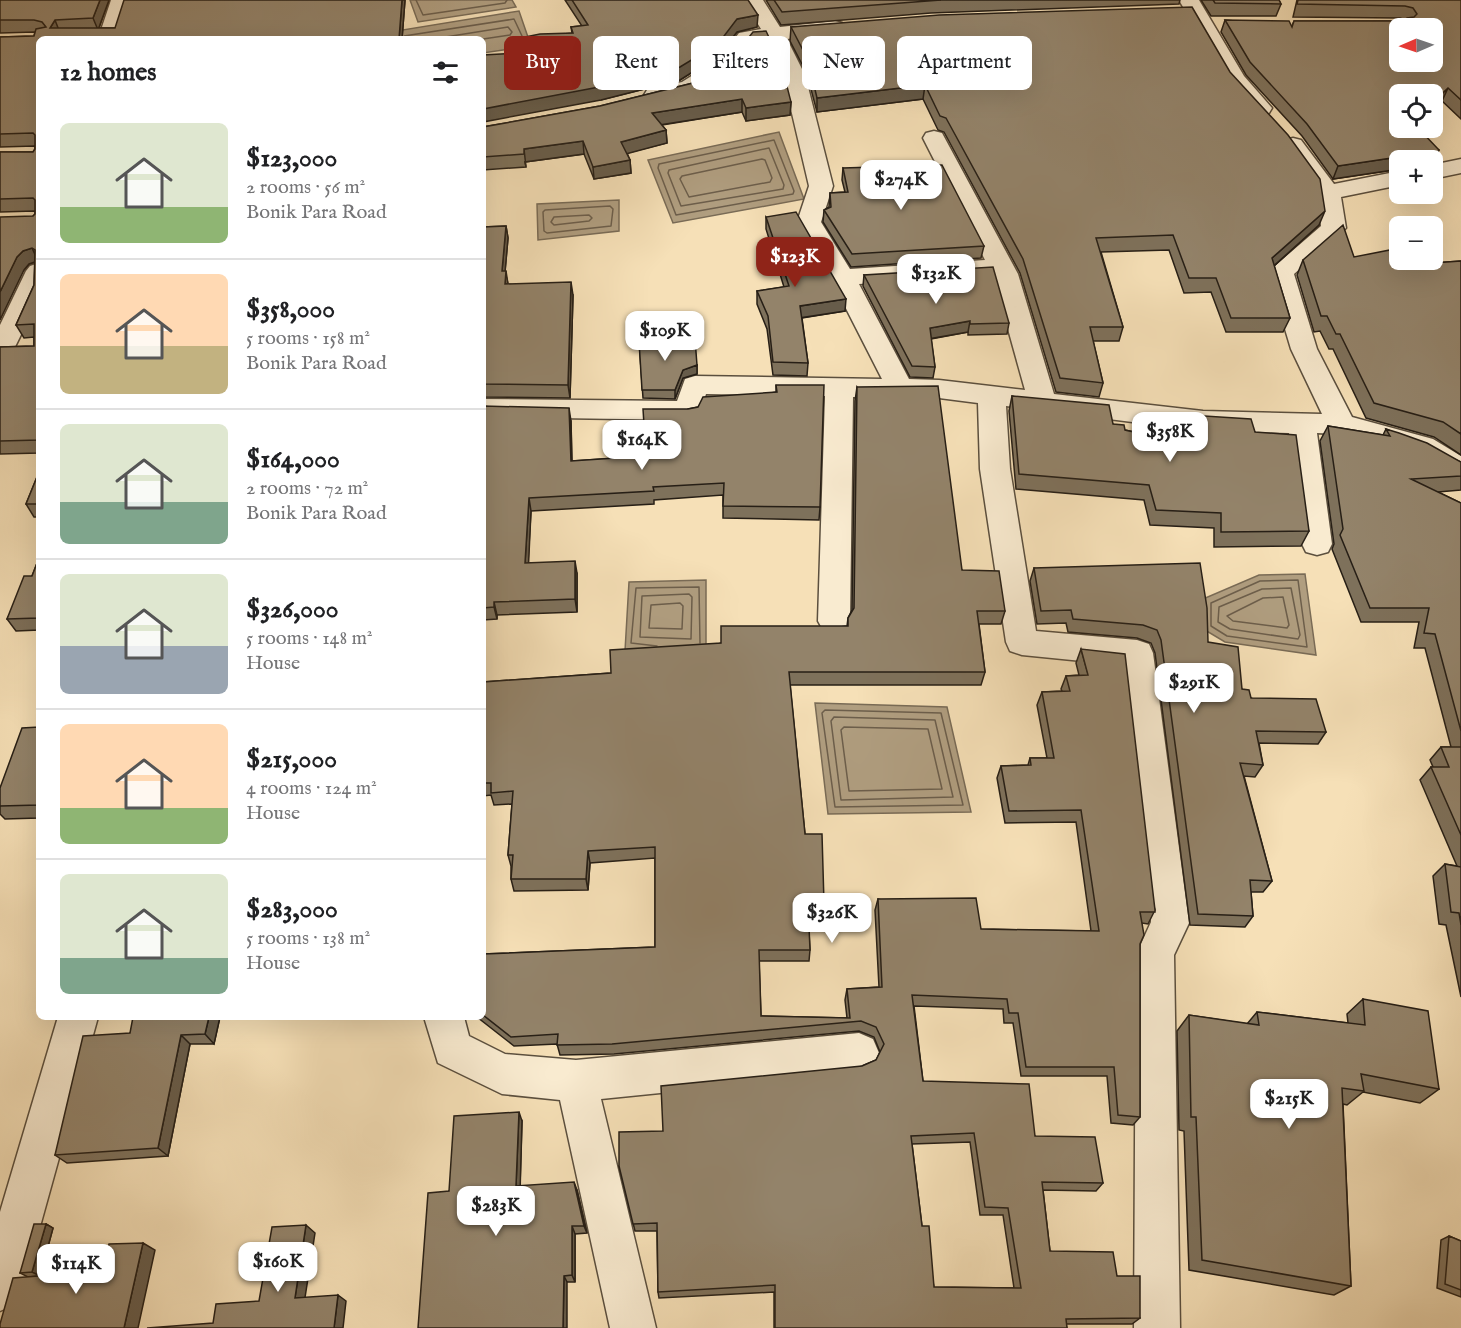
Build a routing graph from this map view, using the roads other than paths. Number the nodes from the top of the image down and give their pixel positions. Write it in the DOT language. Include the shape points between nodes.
graph roads {
  1 [pos="122,0"];
  2 [pos="753,0"];
  3 [pos="1197,15"];
  4 [pos="853,25"];
  5 [pos="774,34"];
  6 [pos="102,36"];
  7 [pos="634,101"];
  8 [pos="934,138"];
  9 [pos="1461,166"];
  10 [pos="1443,170"];
  11 [pos="1389,180"];
  12 [pos="1328,192"];
  13 [pos="1001,267"];
  14 [pos="36,276"];
  15 [pos="843,277"];
  16 [pos="30,348"];
  17 [pos="1,349"];
  18 [pos="839,388"];
  19 [pos="900,388"];
  20 [pos="991,395"];
  21 [pos="1042,401"];
  22 [pos="486,408"];
  23 [pos="1302,423"];
  24 [pos="1341,424"];
  25 [pos="1461,470"];
  26 [pos="1317,544"];
  27 [pos="834,621"];
  28 [pos="77,1020"];
  29 [pos="445,1020"];
  30 [pos="860,1053"];
  31 [pos="576,1081"];
  32 [pos="0,1288"];
  33 [pos="633,1328"];
  34 [pos="1157,1328"];
  1 -- 6 [label="street"];
  2 -- 5 [label="street"];
  3 -- 12 [label="street" via="1235,79 1292,143"];
  4 -- 5 [label="street"];
  5 -- 7 [label="street" via="746,37 727,62 689,87"];
  5 -- 15 [label="street" via="794,75 821,186 809,222"];
  8 -- 13 [label="street"];
  9 -- 10 [label="street"];
  11 -- 12 [label="street"];
  12 -- 24 [label="street" via="1334,228 1281,272 1304,349"];
  13 -- 15 [label="street"];
  13 -- 21 [label="street"];
  14 -- 17 [label="street"];
  15 -- 19 [label="street"];
  16 -- 17 [label="street"];
  18 -- 19 [label="street"];
  18 -- 22 [label="street" via="695,385 688,411"];
  18 -- 27 [label="street"];
  19 -- 20 [label="street"];
  20 -- 21 [label="street"];
  20 -- 34 [label="street" via="995,469 1022,642 1137,653 1170,923 1155,955"];
  21 -- 23 [label="street" via="1203,421"];
  23 -- 24 [label="street"];
  23 -- 26 [label="street"];
  24 -- 25 [label="street" via="1423,446"];
  28 -- 32 [label="street"];
  29 -- 31 [label="street" via="452,1049 502,1074"];
  30 -- 31 [label="street"];
  31 -- 33 [label="street"];
}
